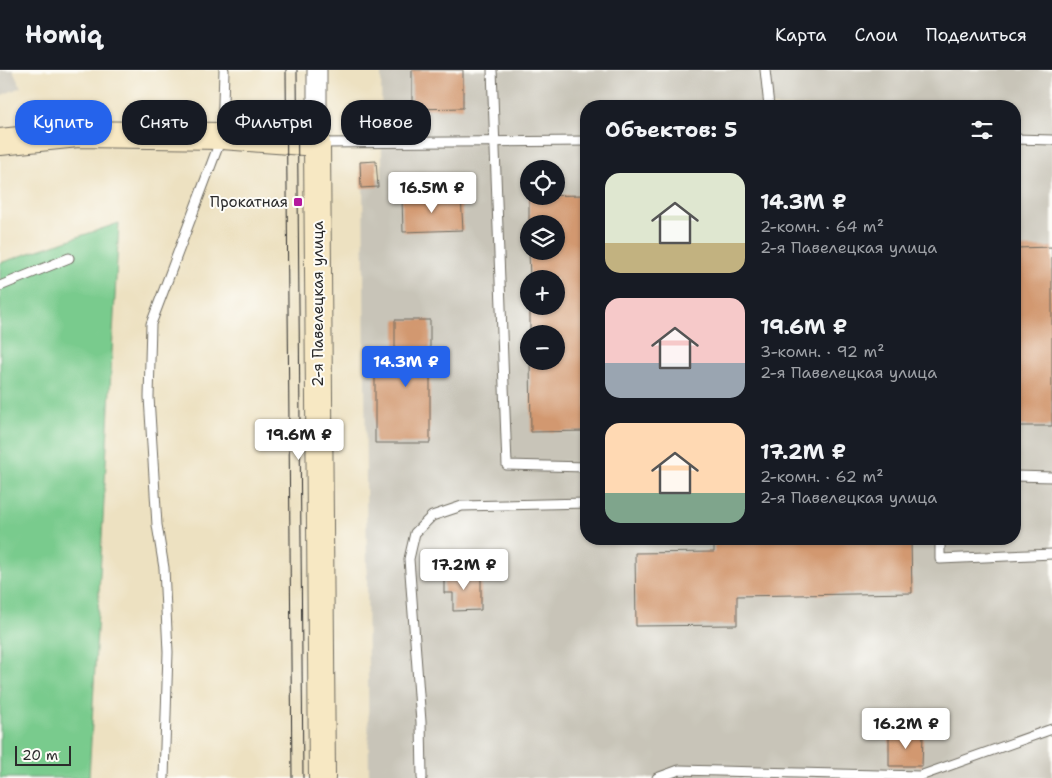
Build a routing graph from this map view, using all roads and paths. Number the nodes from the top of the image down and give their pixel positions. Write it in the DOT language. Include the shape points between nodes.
graph roads {
  1 [pos="224,70"];
  2 [pos="317,70"];
  3 [pos="492,70"];
  4 [pos="765,70"];
  5 [pos="223,100"];
  6 [pos="317,100"];
  7 [pos="768,100"];
  8 [pos="217,136"];
  9 [pos="1021,139"];
  10 [pos="1052,140"];
  11 [pos="580,141"];
  12 [pos="0,142"];
  13 [pos="494,142"];
  14 [pos="331,143"];
  15 [pos="219,145"];
  16 [pos="317,145"];
  17 [pos="69,258"];
  18 [pos="0,286"];
  19 [pos="580,467"];
  20 [pos="1021,476"];
  21 [pos="1052,477"];
  22 [pos="580,503"];
  23 [pos="940,545"];
  24 [pos="1052,554"];
  25 [pos="1052,729"];
  26 [pos="164,778"];
  27 [pos="322,778"];
  28 [pos="422,778"];
  29 [pos="657,778"];
  1 -- 5 [label="lane"];
  2 -- 6 [label="street, 2-я Павелецкая улица"];
  3 -- 13 [label="lane"];
  4 -- 7 [label="lane"];
  8 -- 12 [label="main road" via="78,134"];
  9 -- 10 [label="lane"];
  11 -- 13 [label="lane"];
  13 -- 14 [label="lane"];
  13 -- 19 [label="lane" via="507,465"];
  15 -- 26 [label="lane" via="151,324 149,397 168,652"];
  16 -- 27 [label="main road, 2-я Павелецкая улица"];
  17 -- 18 [label="lane"];
  20 -- 21 [label="lane"];
  22 -- 28 [label="lane" via="462,506 432,516 415,533 409,559"];
  23 -- 24 [label="lane" via="940,559"];
  25 -- 29 [label="lane" via="920,776 680,770"];
}
